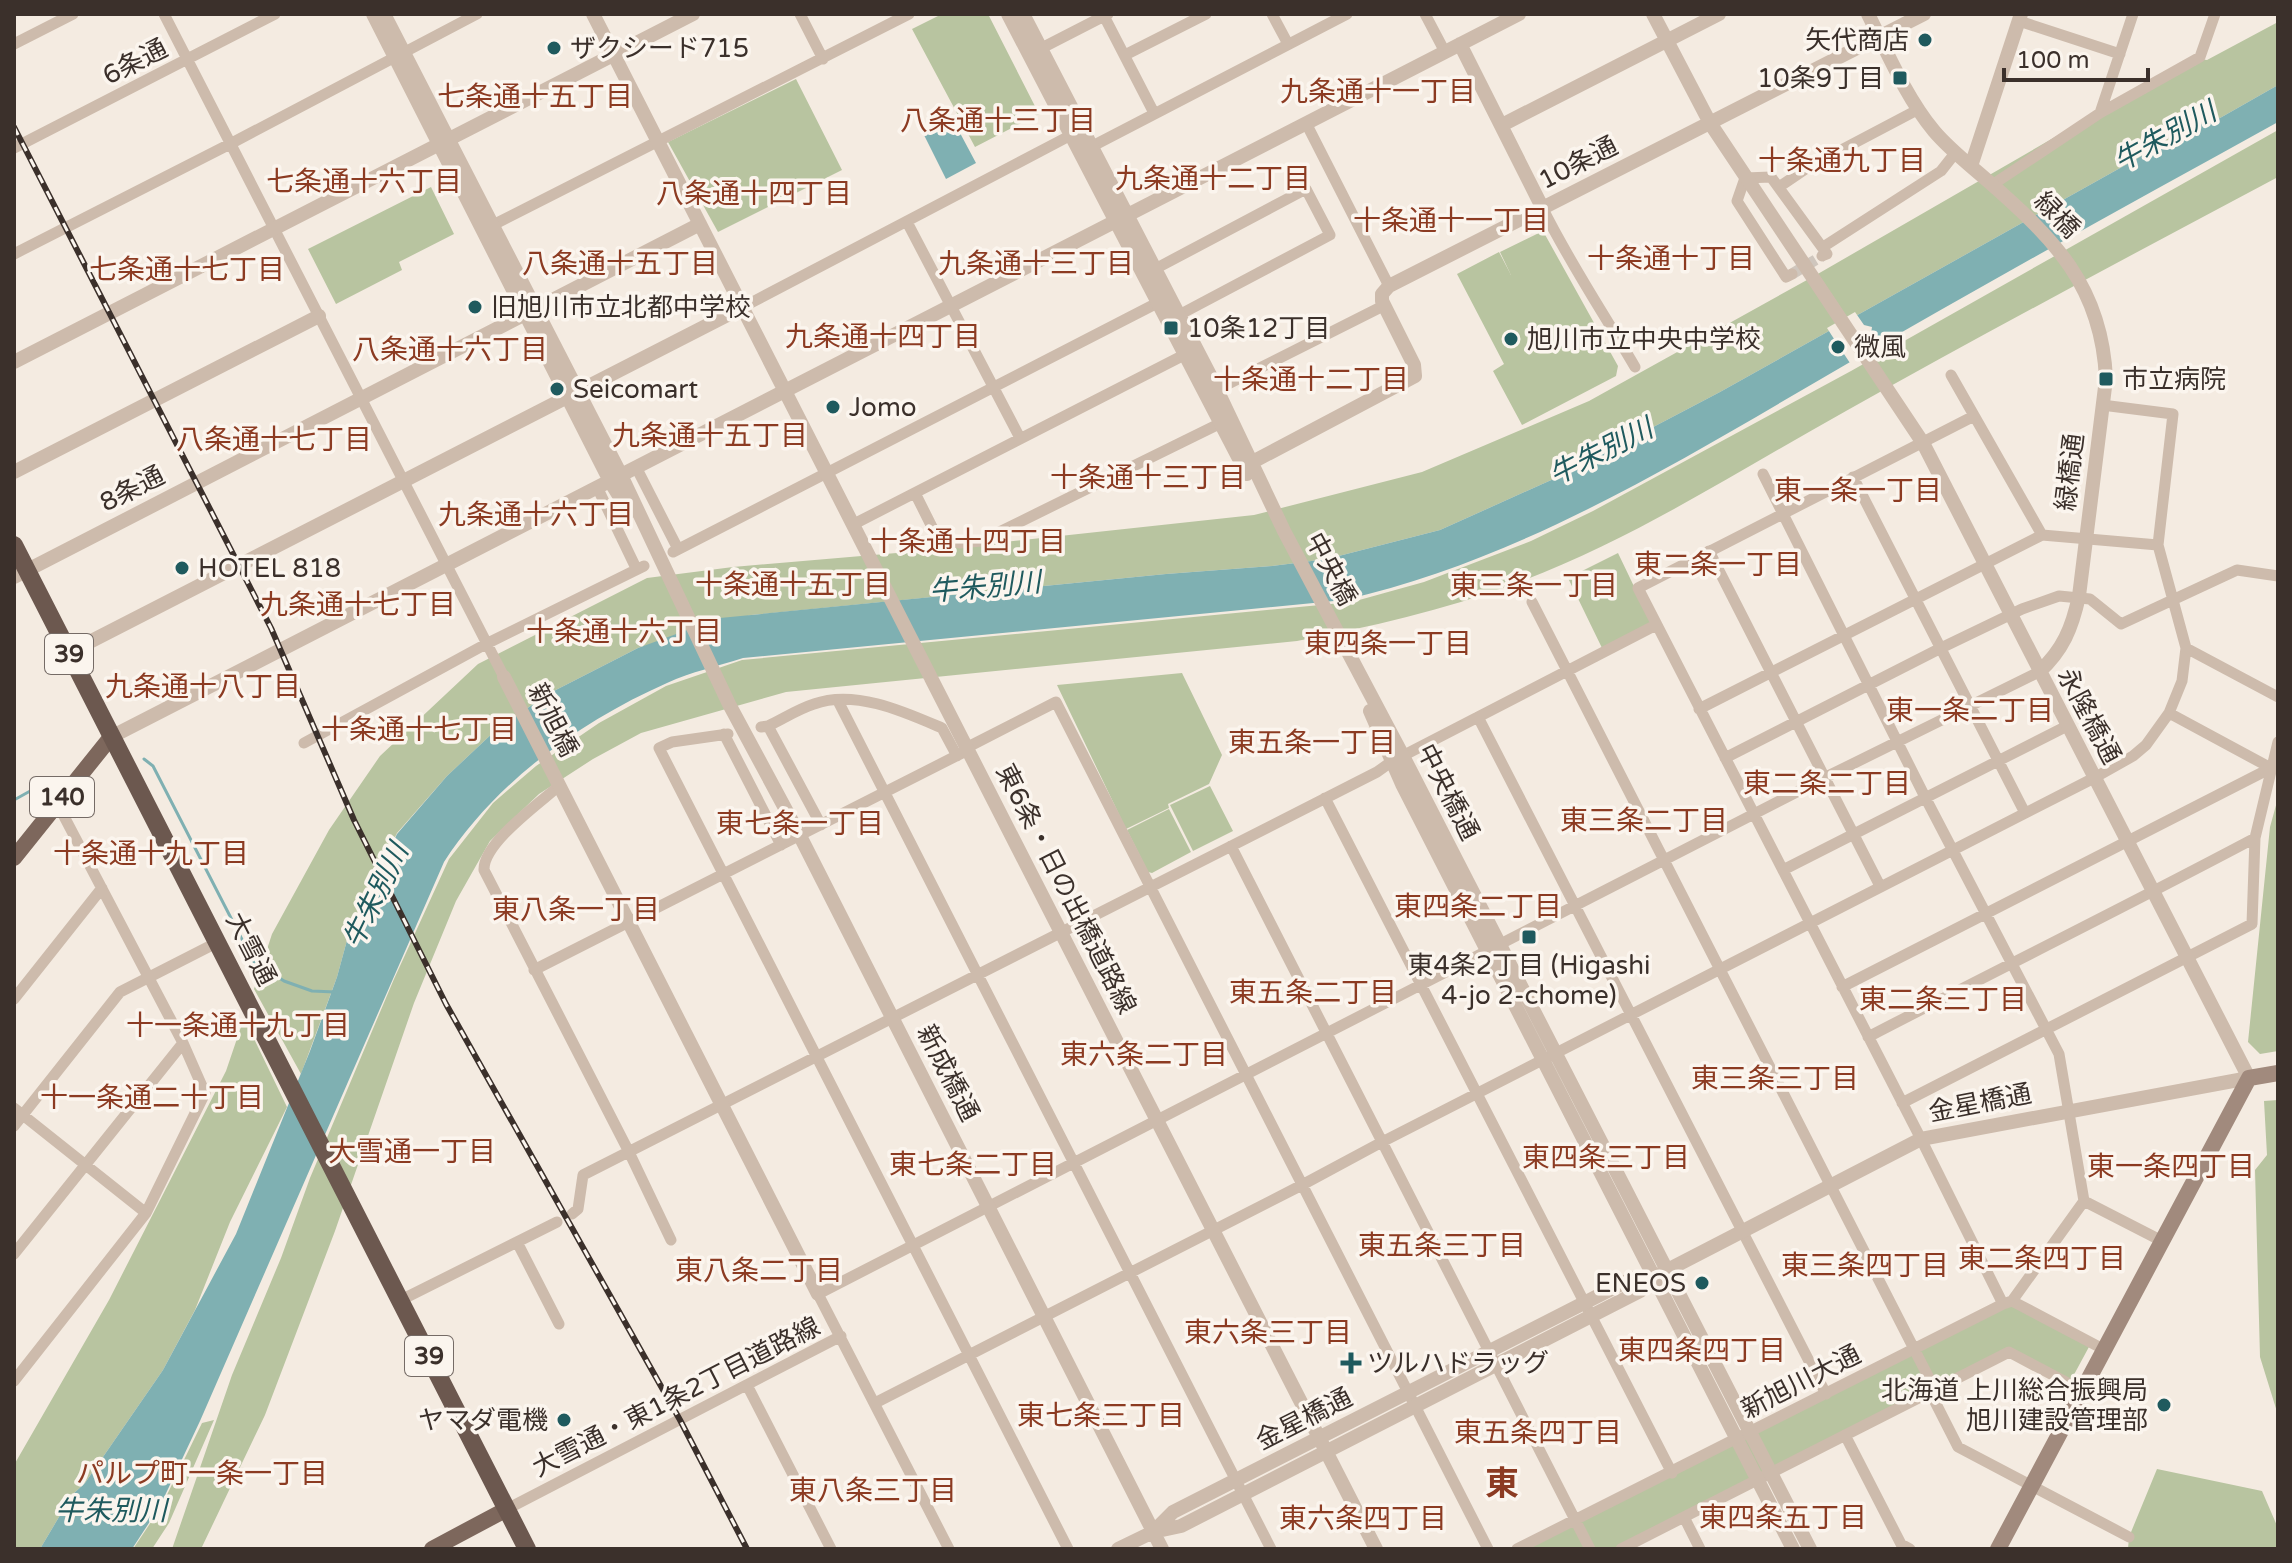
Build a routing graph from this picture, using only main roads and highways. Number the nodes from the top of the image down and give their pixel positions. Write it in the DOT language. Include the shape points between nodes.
graph roads {
  1 [pos="14,545"];
  2 [pos="20,574"];
  3 [pos="111,737"];
  4 [pos="14,858"];
  5 [pos="2276,1074"];
  6 [pos="507,1509"];
  7 [pos="432,1549"];
  8 [pos="527,1549"];
  9 [pos="1998,1549"];
  1 -- 2 [label="highway, 大雪通 / 39"];
  2 -- 3 [label="highway, 大雪通 / 39"];
  3 -- 4 [label="main road, 140"];
  3 -- 6 [label="highway, 大雪通 / 39"];
  5 -- 9 [label="main road" via="2249,1078"];
  6 -- 7 [label="main road"];
  6 -- 8 [label="highway, 大雪通 / 39"];
}
